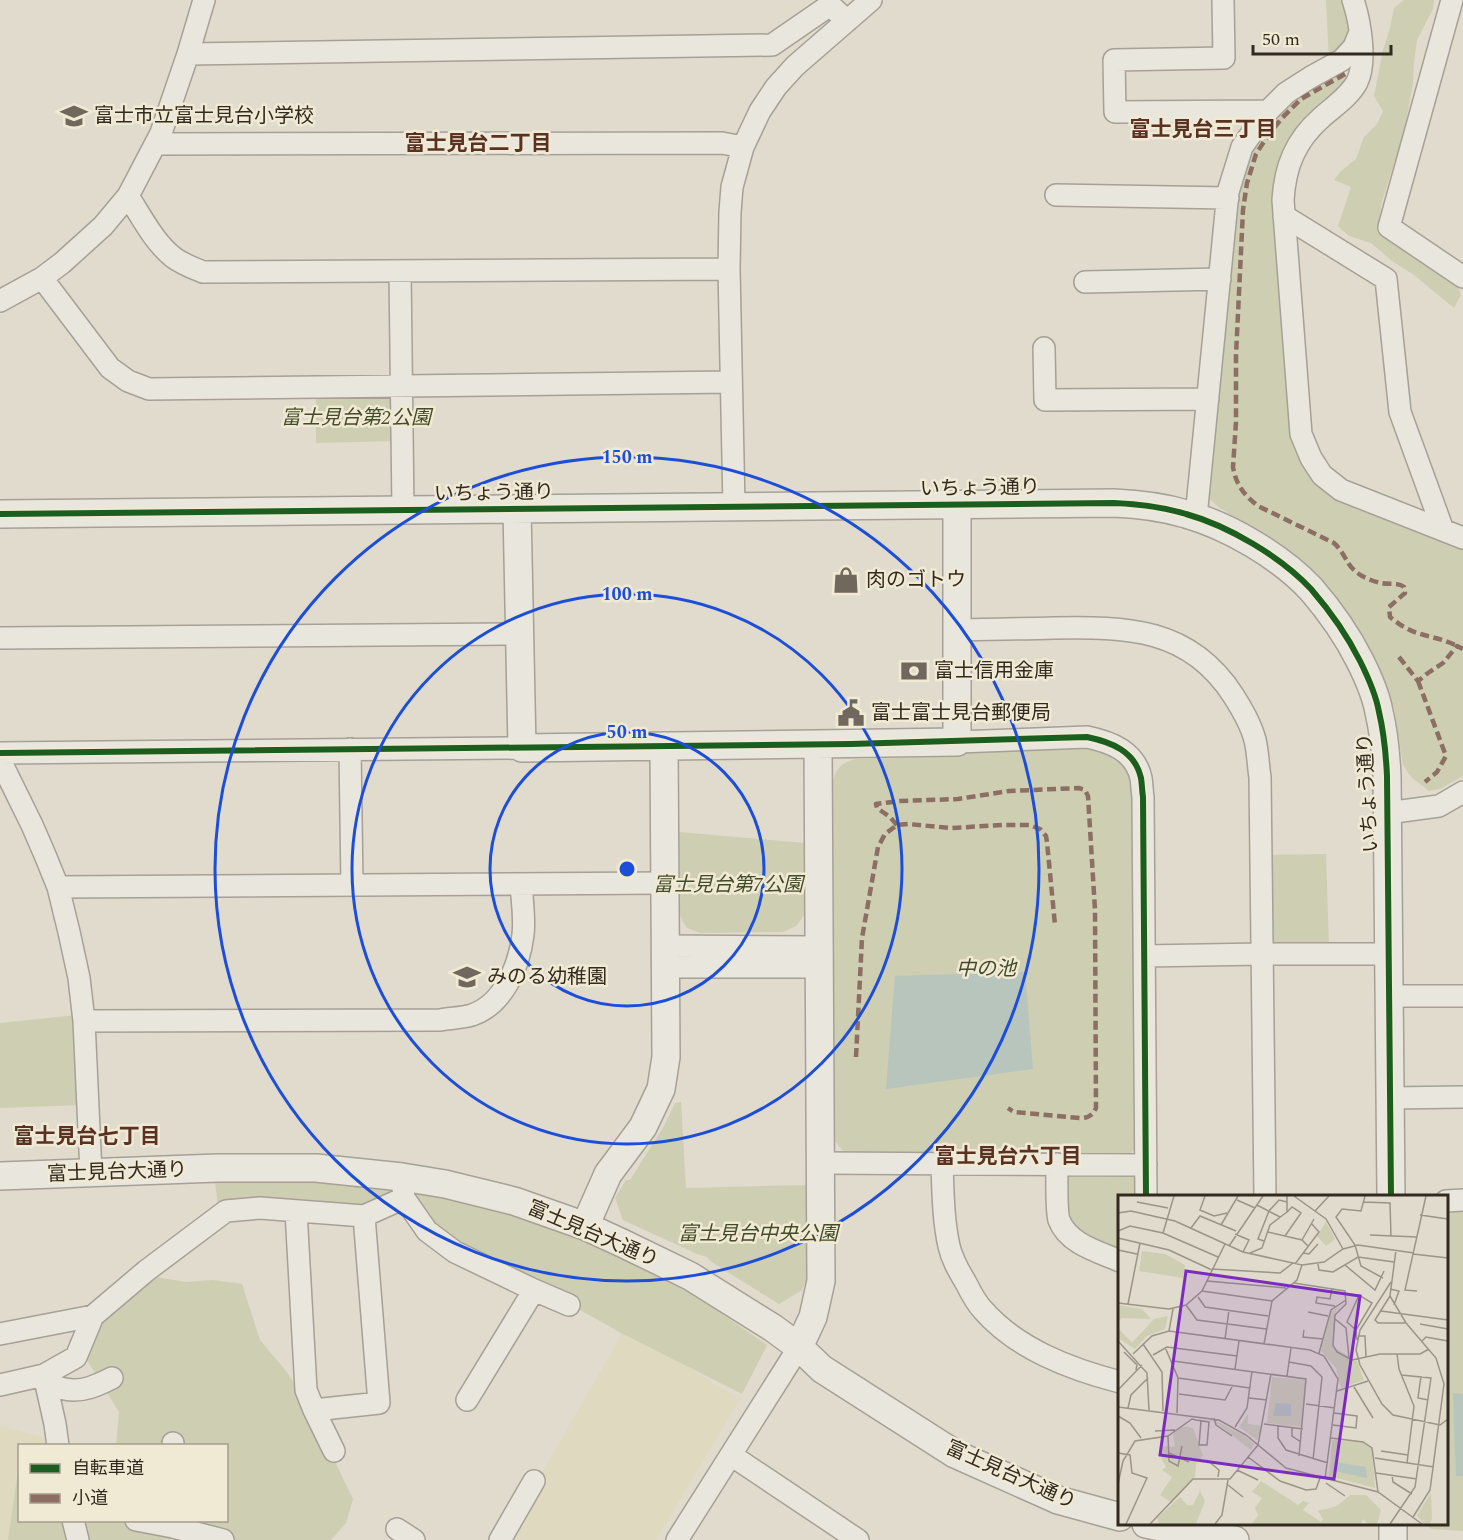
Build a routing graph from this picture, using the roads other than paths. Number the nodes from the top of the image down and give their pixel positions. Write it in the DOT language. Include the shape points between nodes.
graph roads {
  1 [pos="204,0"];
  2 [pos="871,0"];
  3 [pos="1223,0"];
  4 [pos="1353,0"];
  5 [pos="1452,0"];
  6 [pos="847,21"];
  7 [pos="1360,32"];
  8 [pos="188,54"];
  9 [pos="1267,111"];
  10 [pos="156,144"];
  11 [pos="742,147"];
  12 [pos="1056,195"];
  13 [pos="128,196"];
  14 [pos="1228,198"];
  15 [pos="1284,216"];
  16 [pos="729,269"];
  17 [pos="400,271"];
  18 [pos="1463,277"];
  19 [pos="42,278"];
  20 [pos="1220,279"];
  21 [pos="1085,282"];
  22 [pos="0,301"];
  23 [pos="1044,348"];
  24 [pos="731,382"];
  25 [pos="401,386"];
  26 [pos="1208,399"];
  27 [pos="957,505"];
  28 [pos="734,507"];
  29 [pos="517,509"];
  30 [pos="403,510"];
  31 [pos="0,514"];
  32 [pos="1196,517"];
  33 [pos="1453,534"];
  34 [pos="957,630"];
  35 [pos="520,634"];
  36 [pos="0,638"];
  37 [pos="957,742"];
  38 [pos="818,745"];
  39 [pos="664,746"];
  40 [pos="522,748"];
  41 [pos="350,749"];
  42 [pos="0,753"];
  43 [pos="0,760"];
  44 [pos="1463,792"];
  45 [pos="1387,813"];
  46 [pos="665,883"];
  47 [pos="521,884"];
  48 [pos="352,885"];
  49 [pos="58,887"];
  50 [pos="1262,954"];
  51 [pos="1388,954"];
  52 [pos="665,956"];
  53 [pos="1144,956"];
  54 [pos="819,957"];
  55 [pos="1389,996"];
  56 [pos="1463,996"];
  57 [pos="84,1021"];
  58 [pos="1463,1097"];
  59 [pos="1390,1098"];
  60 [pos="821,1163"];
  61 [pos="942,1164"];
  62 [pos="1057,1164"];
  63 [pos="1146,1165"];
  64 [pos="91,1173"];
  65 [pos="0,1176"];
  66 [pos="403,1187"];
  67 [pos="1146,1195"];
  68 [pos="1265,1195"];
  69 [pos="1390,1195"];
  70 [pos="296,1211"];
  71 [pos="364,1216"];
  72 [pos="585,1226"];
  73 [pos="1118,1261"];
  74 [pos="534,1290"];
  75 [pos="569,1305"];
  76 [pos="93,1316"];
  77 [pos="0,1334"];
  78 [pos="799,1347"];
  79 [pos="112,1378"];
  80 [pos="45,1379"];
  81 [pos="1118,1382"];
  82 [pos="0,1385"];
  83 [pos="467,1400"];
  84 [pos="314,1410"];
  85 [pos="58,1444"];
  86 [pos="334,1451"];
  87 [pos="731,1455"];
  88 [pos="534,1481"];
  89 [pos="1118,1517"];
  90 [pos="73,1522"];
  91 [pos="141,1522"];
  92 [pos="1151,1525"];
  93 [pos="173,1529"];
  94 [pos="78,1540"];
  95 [pos="223,1540"];
  96 [pos="500,1540"];
  97 [pos="677,1540"];
  98 [pos="858,1540"];
  99 [pos="1235,1540"];
  1 -- 8 [label="street"];
  2 -- 6 [label="street"];
  3 -- 9 [label="street" via="1224,58 1114,60 1115,112"];
  4 -- 7 [label="street"];
  5 -- 18 [label="street" via="1389,227"];
  6 -- 8 [label="street" via="830,4 772,45"];
  6 -- 11 [label="street" via="776,87"];
  7 -- 9 [label="street" via="1354,47 1342,60 1286,93"];
  7 -- 15 [label="street" via="1363,56 1357,82 1295,149 1284,183"];
  8 -- 10 [label="street"];
  9 -- 14 [label="street" via="1242,147"];
  10 -- 11 [label="street" via="722,143"];
  10 -- 13 [label="street"];
  11 -- 16 [label="street" via="729,212"];
  12 -- 14 [label="street"];
  13 -- 17 [label="street" via="159,243 173,257 203,272"];
  13 -- 19 [label="street" via="103,226"];
  14 -- 20 [label="street"];
  15 -- 33 [label="street" via="1386,279 1400,412"];
  15 -- 33 [label="street" via="1301,434 1311,458 1322,475 1341,489"];
  16 -- 17 [label="street"];
  16 -- 24 [label="street"];
  17 -- 25 [label="street"];
  19 -- 22 [label="street"];
  19 -- 25 [label="street" via="110,368 128,381 149,388"];
  20 -- 21 [label="street"];
  20 -- 26 [label="street"];
  23 -- 26 [label="street" via="1045,400"];
  24 -- 25 [label="street"];
  24 -- 28 [label="street"];
  25 -- 30 [label="street"];
  26 -- 32 [label="street"];
  27 -- 28 [label="street, いちょう通り"];
  27 -- 32 [label="street, いちょう通り" via="1124,504"];
  27 -- 34 [label="street"];
  28 -- 29 [label="street, いちょう通り"];
  29 -- 30 [label="street, いちょう通り"];
  29 -- 35 [label="street"];
  30 -- 31 [label="street, いちょう通り"];
  32 -- 45 [label="street, いちょう通り" via="1238,534 1278,560 1310,589 1342,630 1368,677 1379,711 1387,773"];
  34 -- 37 [label="street"];
  34 -- 50 [label="street" via="1103,627 1139,631 1171,641 1211,666 1244,711 1255,740 1260,777"];
  35 -- 36 [label="street"];
  35 -- 40 [label="street"];
  37 -- 38 [label="street"];
  37 -- 53 [label="street" via="1087,737 1119,747 1134,762 1141,777 1143,797"];
  38 -- 39 [label="street"];
  38 -- 54 [label="street"];
  39 -- 40 [label="street"];
  39 -- 46 [label="street"];
  40 -- 41 [label="street"];
  41 -- 42 [label="street"];
  41 -- 48 [label="street"];
  43 -- 49 [label="street"];
  44 -- 45 [label="street" via="1439,806"];
  45 -- 51 [label="street, いちょう通り"];
  46 -- 47 [label="street"];
  46 -- 52 [label="street"];
  47 -- 48 [label="street"];
  47 -- 57 [label="street" via="523,934 518,957 499,996 472,1015 440,1020"];
  48 -- 49 [label="street"];
  49 -- 57 [label="street"];
  50 -- 51 [label="street"];
  50 -- 53 [label="street"];
  50 -- 68 [label="street"];
  51 -- 55 [label="street, いちょう通り"];
  52 -- 54 [label="street"];
  52 -- 72 [label="street" via="666,1057 661,1089 643,1126 608,1174"];
  53 -- 63 [label="street"];
  54 -- 60 [label="street"];
  55 -- 56 [label="street"];
  55 -- 59 [label="street, いちょう通り"];
  57 -- 64 [label="street"];
  58 -- 59 [label="street"];
  59 -- 69 [label="street, いちょう通り"];
  60 -- 61 [label="street"];
  60 -- 78 [label="street" via="821,1281 813,1317"];
  61 -- 62 [label="street"];
  61 -- 81 [label="street" via="949,1246 955,1265 981,1309 1036,1351"];
  62 -- 63 [label="street"];
  62 -- 73 [label="street" via="1058,1219 1066,1233 1078,1243"];
  63 -- 67 [label="street"];
  64 -- 65 [label="street, 富士見台大通り"];
  64 -- 66 [label="street, 富士見台大通り" via="316,1168"];
  66 -- 71 [label="street"];
  66 -- 72 [label="street, 富士見台大通り" via="445,1184 514,1201"];
  66 -- 74 [label="street" via="427,1231 455,1252"];
  70 -- 71 [label="street"];
  70 -- 76 [label="street" via="226,1211"];
  70 -- 84 [label="street" via="306,1390"];
  71 -- 84 [label="street" via="379,1402"];
  72 -- 78 [label="street, 富士見台大通り" via="690,1276"];
  74 -- 75 [label="street"];
  74 -- 83 [label="street"];
  76 -- 77 [label="street"];
  76 -- 80 [label="street" via="76,1357"];
  78 -- 87 [label="street"];
  78 -- 89 [label="street, 富士見台大通り" via="822,1369 955,1454 1058,1500"];
  79 -- 80 [label="street" via="94,1387 67,1390"];
  80 -- 82 [label="street"];
  80 -- 85 [label="street"];
  84 -- 86 [label="street"];
  87 -- 97 [label="street"];
  87 -- 98 [label="street"];
  88 -- 96 [label="street"];
  90 -- 94 [label="street"];
  91 -- 93 [label="street"];
  92 -- 99 [label="street"];
  93 -- 95 [label="street"];
}
